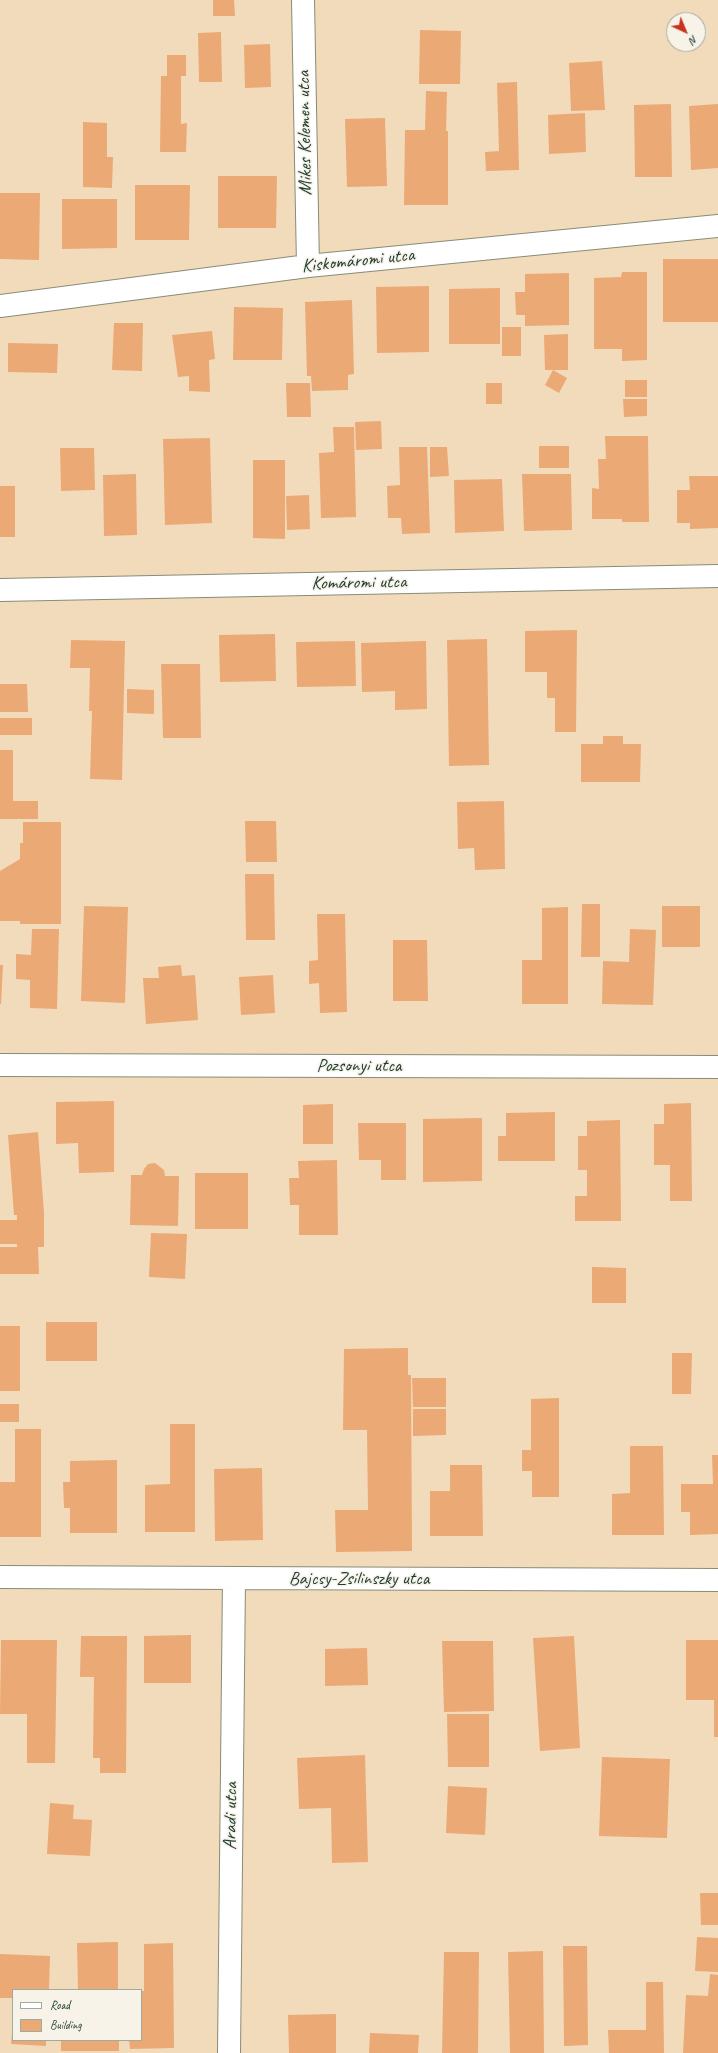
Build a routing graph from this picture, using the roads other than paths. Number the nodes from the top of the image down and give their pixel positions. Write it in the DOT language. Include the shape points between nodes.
graph roads {
  1 [pos="303,0"];
  2 [pos="718,226"];
  3 [pos="308,266"];
  4 [pos="0,306"];
  5 [pos="718,576"];
  6 [pos="0,590"];
  7 [pos="0,1065"];
  8 [pos="718,1068"];
  9 [pos="0,1577"];
  10 [pos="234,1579"];
  11 [pos="718,1580"];
  12 [pos="228,2053"];
  1 -- 3 [label="street, Mikes Kelemen utca"];
  2 -- 3 [label="street, Kiskomáromi utca"];
  3 -- 4 [label="street, Kiskomáromi utca"];
  5 -- 6 [label="street, Komáromi utca"];
  7 -- 8 [label="street, Pozsonyi utca"];
  9 -- 10 [label="street, Bajcsy-Zsilinszky utca"];
  10 -- 11 [label="street, Bajcsy-Zsilinszky utca"];
  10 -- 12 [label="street, Aradi utca"];
}
